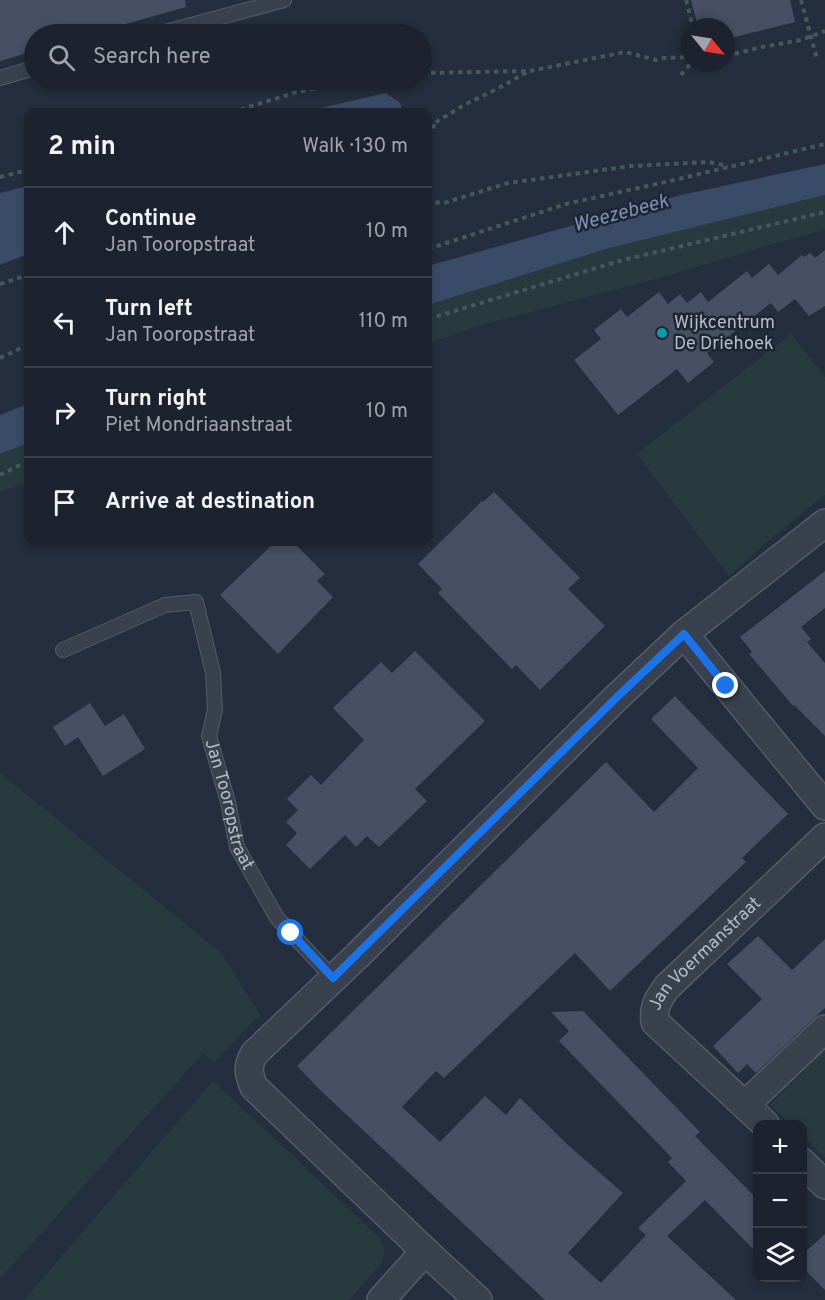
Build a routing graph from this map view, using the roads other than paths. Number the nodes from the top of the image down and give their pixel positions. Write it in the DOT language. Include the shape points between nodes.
graph roads {
  1 [pos="284,0"];
  2 [pos="195,24"];
  3 [pos="24,72"];
  4 [pos="0,78"];
  5 [pos="825,523"];
  6 [pos="684,634"];
  7 [pos="63,650"];
  8 [pos="825,806"];
  9 [pos="825,837"];
  10 [pos="333,978"];
  11 [pos="825,1029"];
  12 [pos="745,1105"];
  13 [pos="760,1120"];
  14 [pos="807,1167"];
  15 [pos="825,1185"];
  16 [pos="425,1251"];
  17 [pos="381,1300"];
  18 [pos="478,1300"];
  1 -- 2 [label="lane"];
  3 -- 4 [label="lane"];
  5 -- 6 [label="street"];
  6 -- 8 [label="street"];
  6 -- 10 [label="street"];
  7 -- 10 [label="lane, Jan Tooropstraat" via="165,605 196,602 213,673 215,710 209,736 237,848 277,918"];
  9 -- 12 [label="street, Jan Voermanstraat" via="667,987 657,1001 655,1022"];
  10 -- 16 [label="street" via="254,1054 248,1066 250,1076 254,1087"];
  11 -- 12 [label="street"];
  12 -- 13 [label="street, Jan Voermanstraat"];
  14 -- 15 [label="street"];
  16 -- 17 [label="street"];
  16 -- 18 [label="street"];
}
